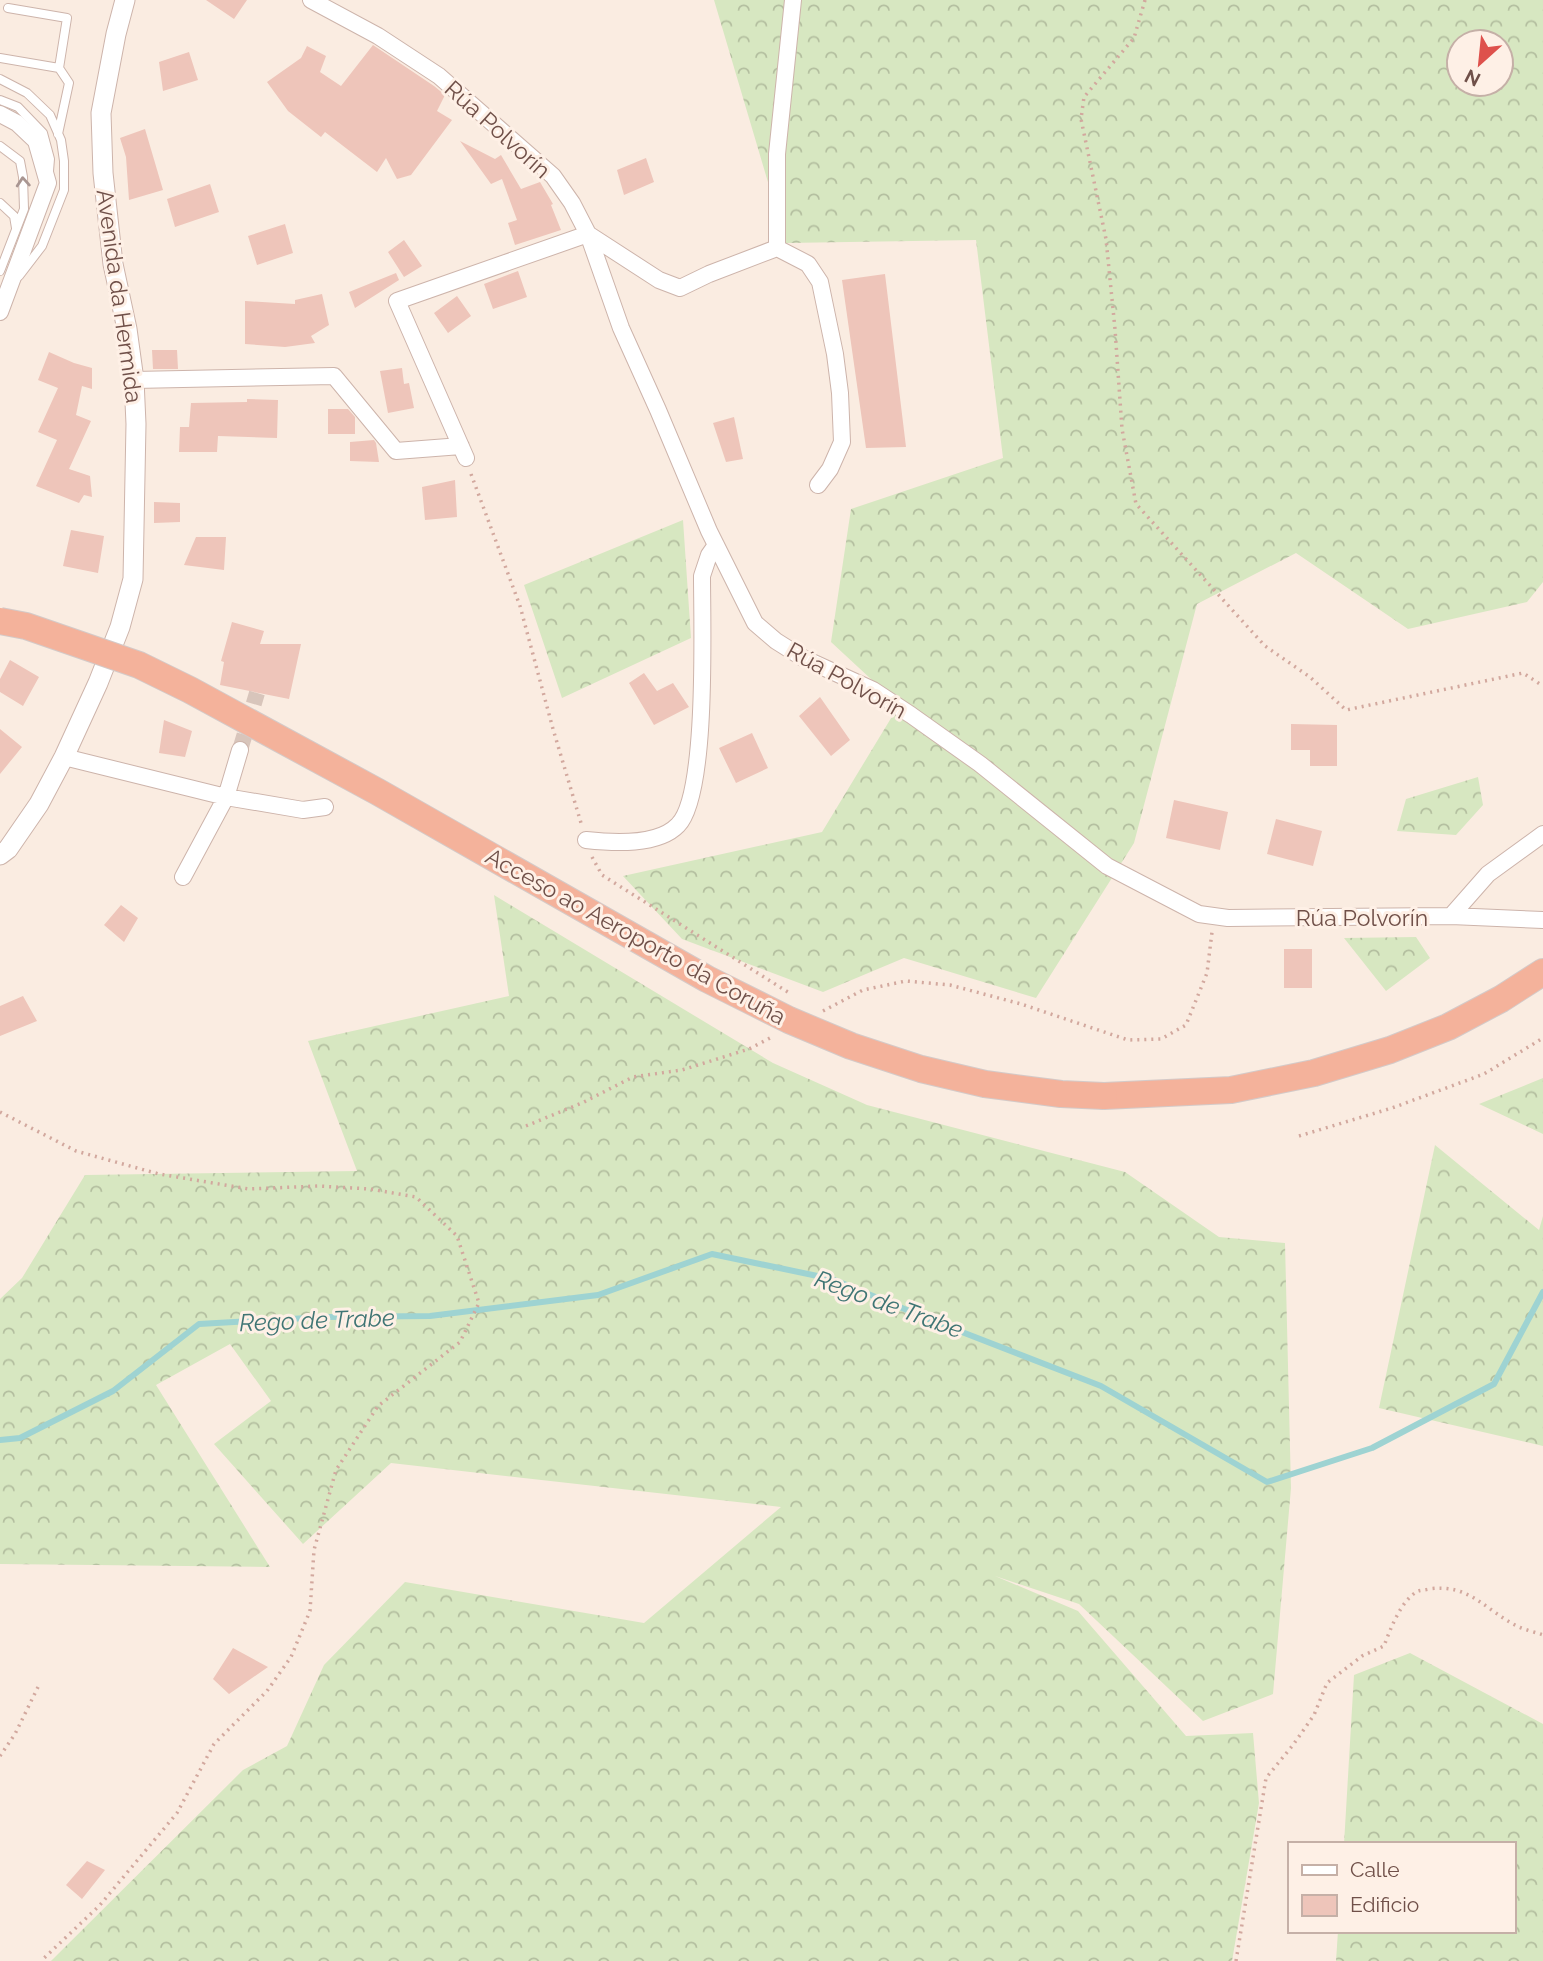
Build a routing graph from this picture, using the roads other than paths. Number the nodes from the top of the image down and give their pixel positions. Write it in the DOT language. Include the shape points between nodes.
graph roads {
  1 [pos="125,0"];
  2 [pos="311,0"];
  3 [pos="793,0"];
  4 [pos="8,8"];
  5 [pos="0,58"];
  6 [pos="59,68"];
  7 [pos="0,79"];
  8 [pos="0,100"];
  9 [pos="0,114"];
  10 [pos="58,134"];
  11 [pos="0,146"];
  12 [pos="47,183"];
  13 [pos="0,203"];
  14 [pos="16,229"];
  15 [pos="588,234"];
  16 [pos="777,248"];
  17 [pos="21,255"];
  18 [pos="0,271"];
  19 [pos="10,287"];
  20 [pos="0,312"];
  21 [pos="134,380"];
  22 [pos="818,485"];
  23 [pos="716,545"];
  24 [pos="0,621"];
  25 [pos="240,750"];
  26 [pos="64,757"];
  27 [pos="226,797"];
  28 [pos="325,807"];
  29 [pos="1543,834"];
  30 [pos="586,840"];
  31 [pos="0,855"];
  32 [pos="183,877"];
  33 [pos="1451,916"];
  34 [pos="1543,920"];
  35 [pos="1543,972"];
  1 -- 21 [label="street, Avenida da Hermida" via="101,113 113,264"];
  2 -- 15 [label="street, Rúa Polvorín" via="439,76 553,176"];
  3 -- 16 [label="street" via="777,154"];
  4 -- 6 [label="lane" via="67,18"];
  5 -- 6 [label="lane"];
  6 -- 10 [label="lane" via="69,83"];
  7 -- 10 [label="lane" via="27,93 50,115"];
  8 -- 12 [label="lane" via="18,107 43,134 50,159"];
  9 -- 12 [label="street" via="36,142"];
  10 -- 19 [label="lane" via="64,190 42,246"];
  14 -- 11 [label="lane, one-way" via="24,209 20,161"];
  12 -- 17 [label="street"];
  13 -- 14 [label="lane" via="14,216"];
  14 -- 17 [label="lane"];
  14 -- 18 [label="lane"];
  15 -- 16 [label="street" via="659,280 680,288"];
  15 -- 21 [label="street" via="397,301 463,452 396,451 334,376"];
  15 -- 23 [label="street, Rúa Polvorín" via="621,328"];
  16 -- 22 [label="street" via="807,264 820,282 835,354 842,442"];
  17 -- 19 [label="street"];
  19 -- 20 [label="street"];
  21 -- 26 [label="street, Avenida da Hermida" via="133,579 120,627"];
  23 -- 30 [label="street" via="702,576 701,711 687,813 677,826 657,838 612,843"];
  23 -- 33 [label="street, Rúa Polvorín" via="755,623 776,641 873,690 980,764 1107,866 1199,914 1228,918"];
  24 -- 35 [label="highway, Acceso ao Aeroporto da Coruña, bridge" via="139,665 190,690 706,979 789,1020 921,1069 985,1084 1104,1096 1231,1090 1314,1073 1390,1050 1448,1027"];
  25 -- 27 [label="street"];
  26 -- 27 [label="street"];
  26 -- 31 [label="street, Avenida da Hermida" via="39,804"];
  27 -- 28 [label="street" via="303,810"];
  27 -- 32 [label="street"];
  29 -- 33 [label="street" via="1488,874"];
  33 -- 34 [label="street, Rúa Polvorín"];
}
